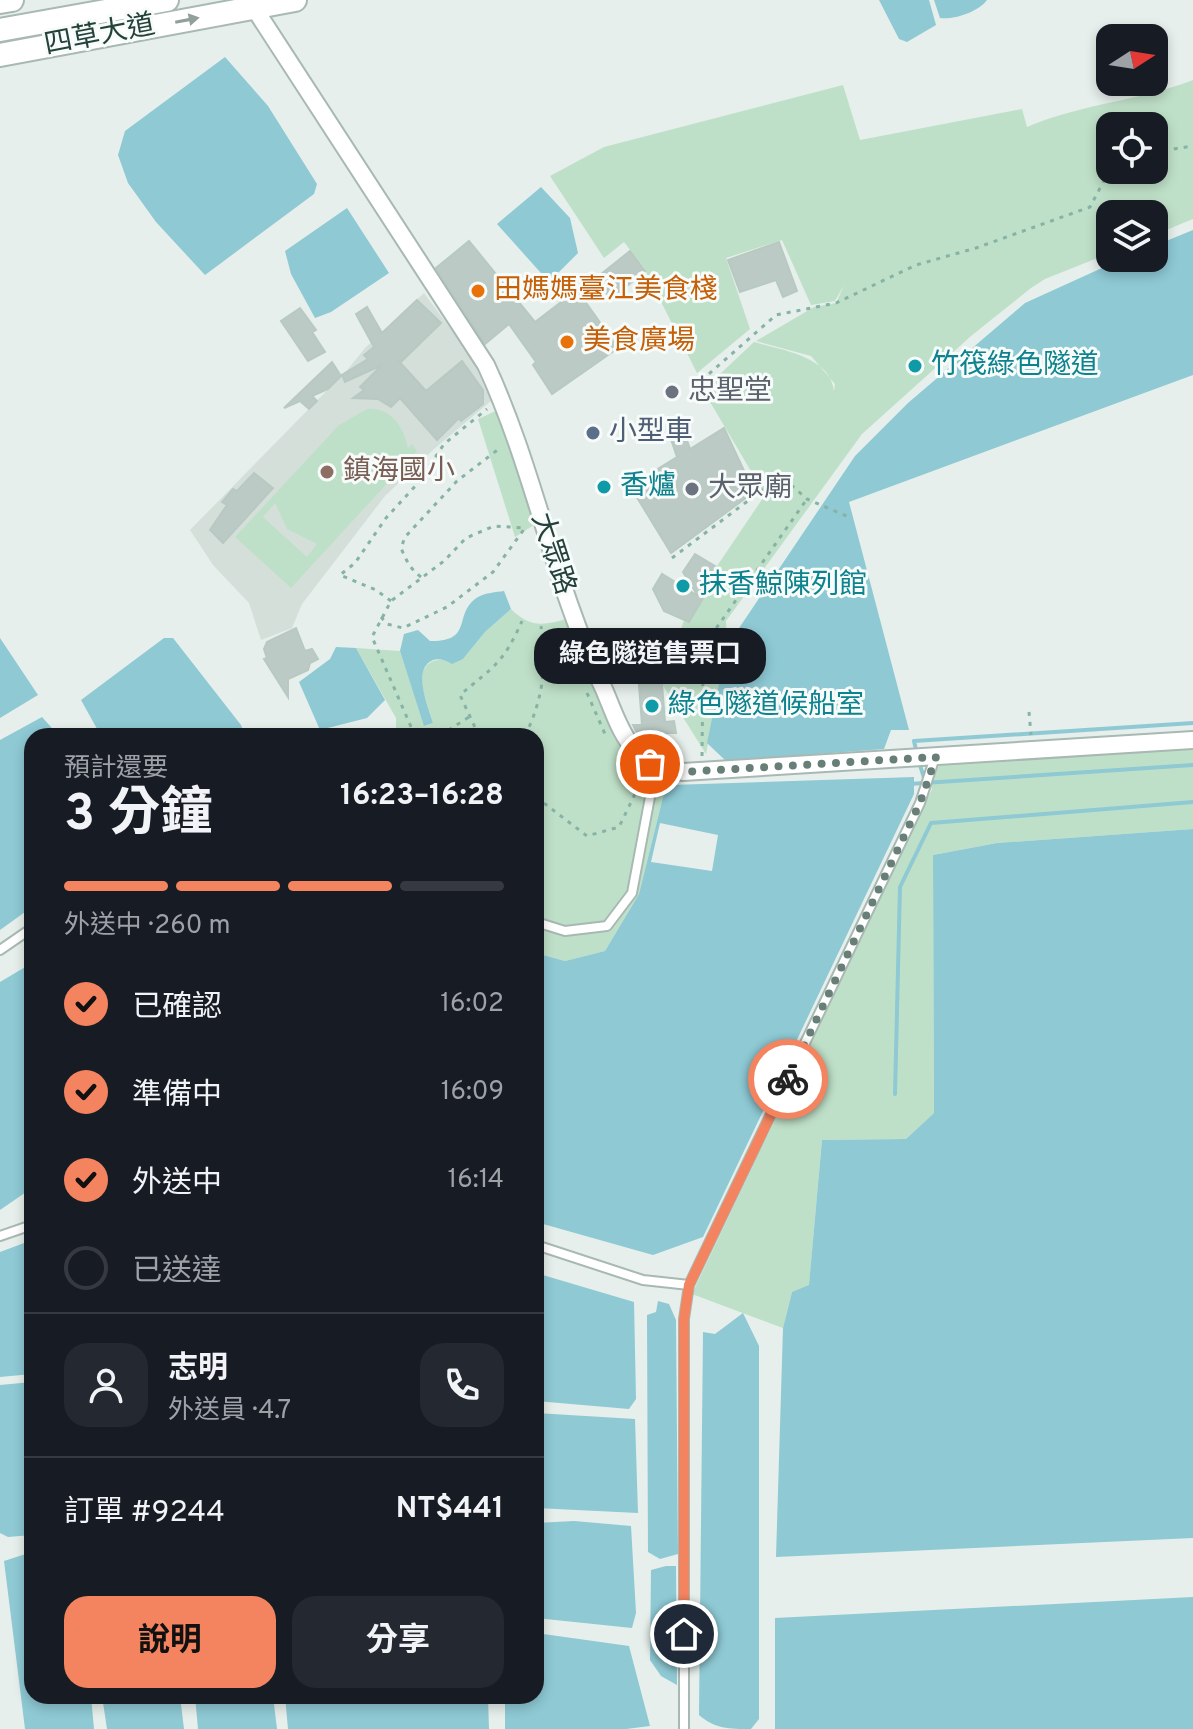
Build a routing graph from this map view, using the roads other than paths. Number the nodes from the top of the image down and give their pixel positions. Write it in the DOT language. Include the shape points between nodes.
graph roads {
  1 [pos="12,0"];
  2 [pos="167,0"];
  3 [pos="295,0"];
  4 [pos="0,2"];
  5 [pos="251,4"];
  6 [pos="0,30"];
  7 [pos="0,55"];
  8 [pos="1193,740"];
  9 [pos="936,757"];
  10 [pos="656,765"];
  11 [pos="544,924"];
  12 [pos="24,934"];
  13 [pos="0,950"];
  14 [pos="24,1228"];
  15 [pos="0,1236"];
  16 [pos="544,1248"];
  17 [pos="689,1285"];
  18 [pos="684,1729"];
  1 -- 4 [label="street"];
  2 -- 6 [label="street, 四草大道"];
  3 -- 5 [label="street, 四草大道"];
  7 -- 5 [label="street, 四草大道, one-way"];
  5 -- 10 [label="street, 大眾路" via="486,365 593,666 630,744"];
  8 -- 9 [label="street"];
  9 -- 10 [label="street" via="683,772"];
  9 -- 17 [label="lane" via="925,790"];
  10 -- 11 [label="lane" via="632,893 607,926 565,931"];
  12 -- 13 [label="lane"];
  14 -- 15 [label="lane"];
  16 -- 17 [label="lane" via="643,1280"];
  17 -- 18 [label="lane" via="684,1319"];
}
